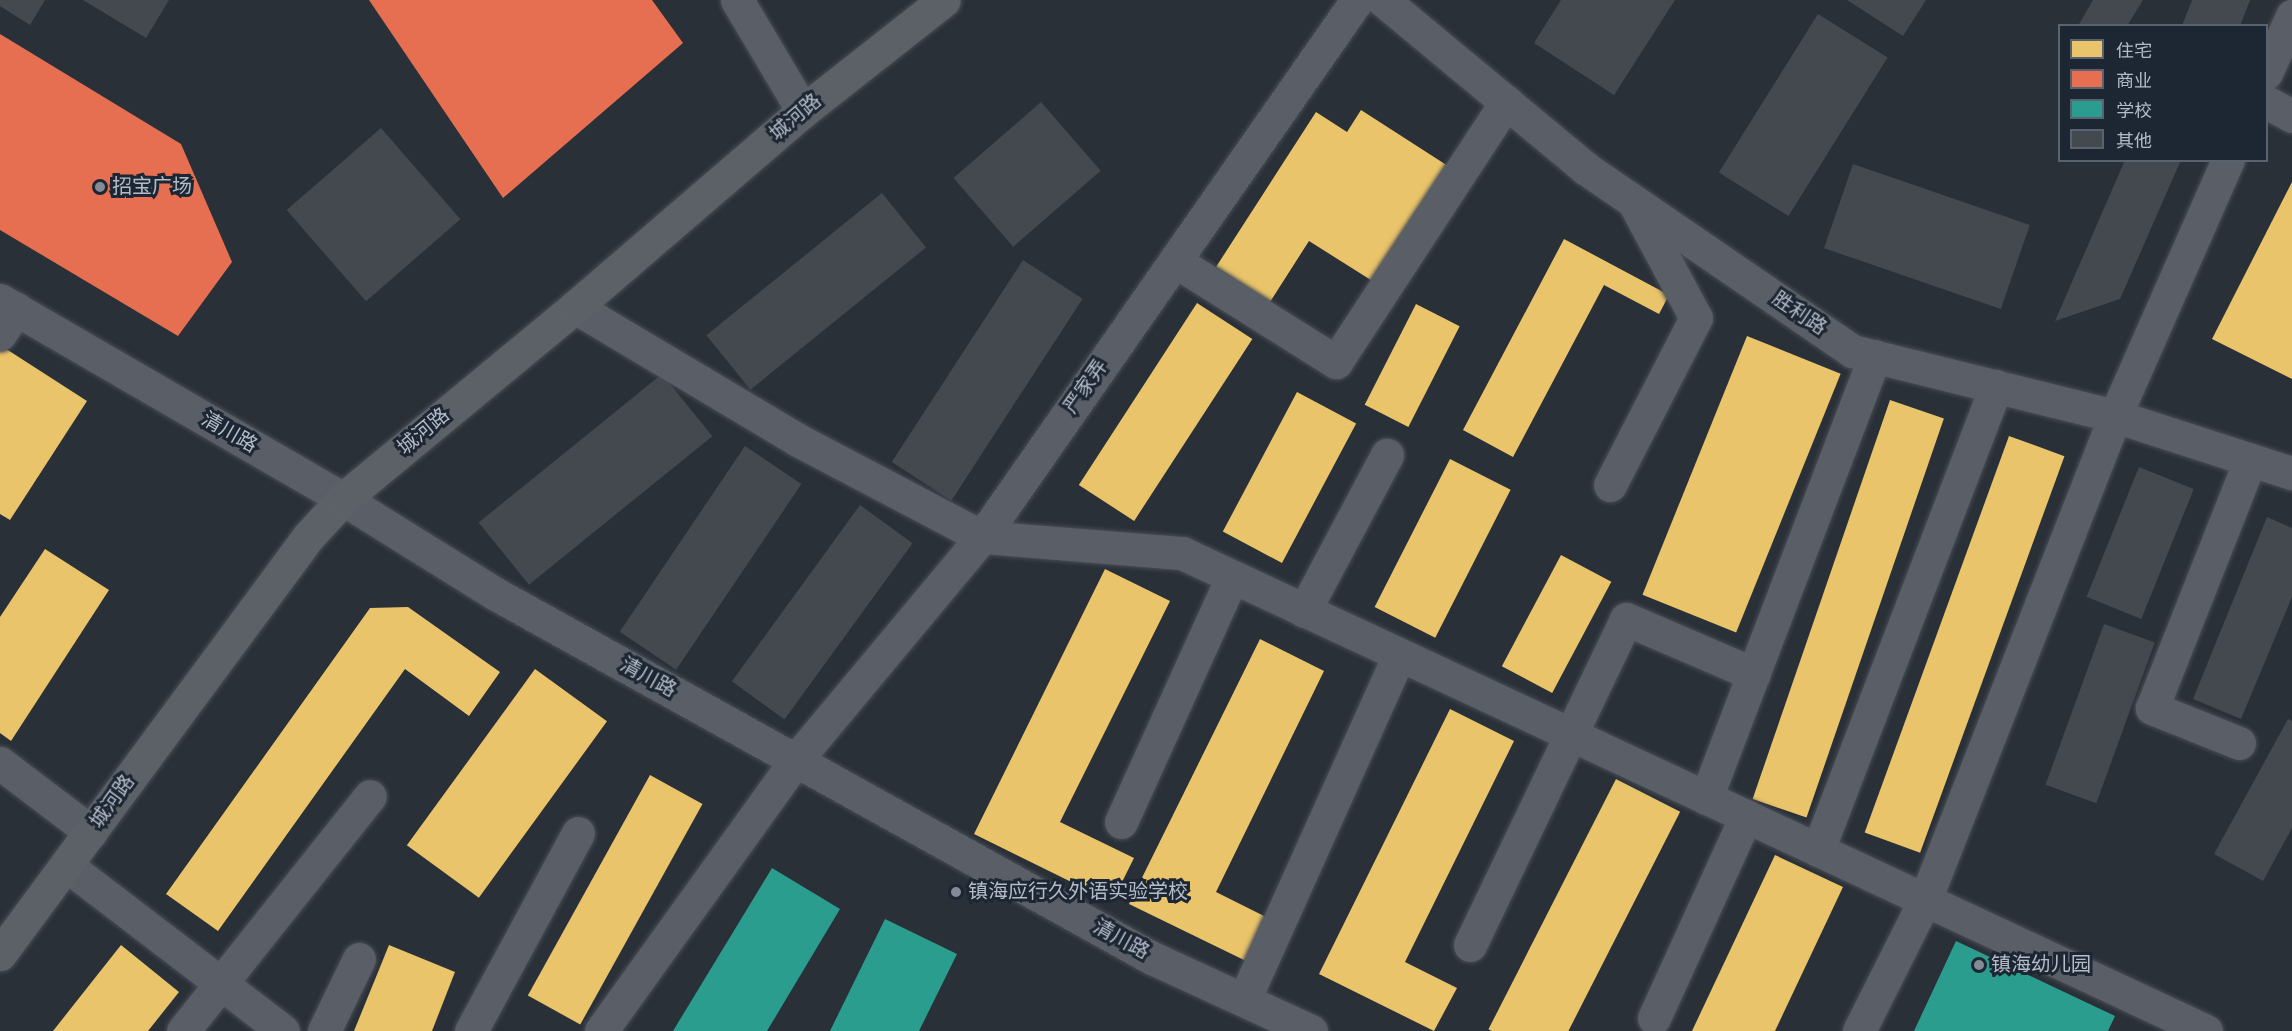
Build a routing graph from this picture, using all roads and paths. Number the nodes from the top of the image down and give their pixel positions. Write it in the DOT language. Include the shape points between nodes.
graph roads {
  1 [pos="737,0"];
  2 [pos="944,0"];
  3 [pos="1357,0"];
  4 [pos="1383,0"];
  5 [pos="2292,16"];
  6 [pos="2268,69"];
  7 [pos="1506,102"];
  8 [pos="2268,103"];
  9 [pos="803,111"];
  10 [pos="2292,116"];
  11 [pos="2227,162"];
  12 [pos="1634,202"];
  13 [pos="1175,261"];
  14 [pos="575,307"];
  15 [pos="5,314"];
  16 [pos="1875,356"];
  17 [pos="1996,386"];
  18 [pos="2115,416"];
  19 [pos="1387,455"];
  20 [pos="2250,460"];
  21 [pos="2292,473"];
  22 [pos="1610,485"];
  23 [pos="343,499"];
  24 [pos="982,537"];
  25 [pos="1232,577"];
  26 [pos="1304,611"];
  27 [pos="1399,655"];
  28 [pos="1754,674"];
  29 [pos="1573,735"];
  30 [pos="2239,743"];
  31 [pos="796,760"];
  32 [pos="0,763"];
  33 [pos="370,796"];
  34 [pos="1706,798"];
  35 [pos="1746,816"];
  36 [pos="1121,822"];
  37 [pos="91,832"];
  38 [pos="578,833"];
  39 [pos="1818,850"];
  40 [pos="66,866"];
  41 [pos="1925,900"];
  42 [pos="1470,945"];
  43 [pos="0,954"];
  44 [pos="359,959"];
  45 [pos="220,984"];
  46 [pos="1244,1000"];
  47 [pos="1654,1018"];
  48 [pos="481,1028"];
  49 [pos="183,1031"];
  50 [pos="283,1031"];
  51 [pos="324,1031"];
  52 [pos="601,1031"];
  53 [pos="1311,1031"];
  54 [pos="1859,1031"];
  55 [pos="2206,1031"];
  1 -- 9 [label="street"];
  2 -- 9 [label="main road, 城河路"];
  3 -- 13 [label="street, 严家弄"];
  4 -- 7 [label="street, 胜利路"];
  5 -- 6 [label="street"];
  7 -- 12 [label="street, 胜利路" via="1585,168"];
  7 -- 13 [label="street" via="1336,362"];
  8 -- 10 [label="street"];
  9 -- 14 [label="main road, 城河路"];
  11 -- 18 [label="street"];
  12 -- 16 [label="street, 胜利路" via="1852,351"];
  12 -- 22 [label="street" via="1696,318"];
  13 -- 24 [label="street, 严家弄"];
  14 -- 23 [label="main road, 城河路"];
  14 -- 24 [label="street" via="798,440"];
  15 -- 23 [label="street, 清川路"];
  16 -- 17 [label="street, 胜利路"];
  16 -- 28 [label="street"];
  17 -- 18 [label="street, 胜利路"];
  17 -- 39 [label="street"];
  18 -- 20 [label="street, 胜利路"];
  18 -- 41 [label="street"];
  19 -- 26 [label="street"];
  20 -- 21 [label="street, 胜利路"];
  20 -- 30 [label="street" via="2152,708"];
  23 -- 31 [label="street, 清川路" via="494,592"];
  23 -- 37 [label="main road, 城河路" via="308,537"];
  24 -- 25 [label="street" via="1182,553"];
  24 -- 31 [label="street, 严家弄"];
  25 -- 26 [label="street"];
  25 -- 36 [label="street"];
  26 -- 27 [label="street"];
  27 -- 29 [label="street"];
  27 -- 46 [label="street"];
  28 -- 29 [label="street" via="1626,620"];
  28 -- 34 [label="street"];
  29 -- 34 [label="street"];
  29 -- 42 [label="street"];
  31 -- 46 [label="street, 清川路" via="1152,958"];
  31 -- 52 [label="street, 严家弄"];
  32 -- 37 [label="street"];
  33 -- 45 [label="street"];
  34 -- 35 [label="street"];
  35 -- 39 [label="street"];
  35 -- 47 [label="street"];
  37 -- 40 [label="main road, 城河路"];
  38 -- 48 [label="street"];
  39 -- 41 [label="street"];
  40 -- 43 [label="main road, 城河路"];
  40 -- 45 [label="street"];
  41 -- 54 [label="street"];
  41 -- 55 [label="street"];
  44 -- 51 [label="street"];
  45 -- 49 [label="street"];
  45 -- 50 [label="street"];
  46 -- 53 [label="street, 清川路"];
}
